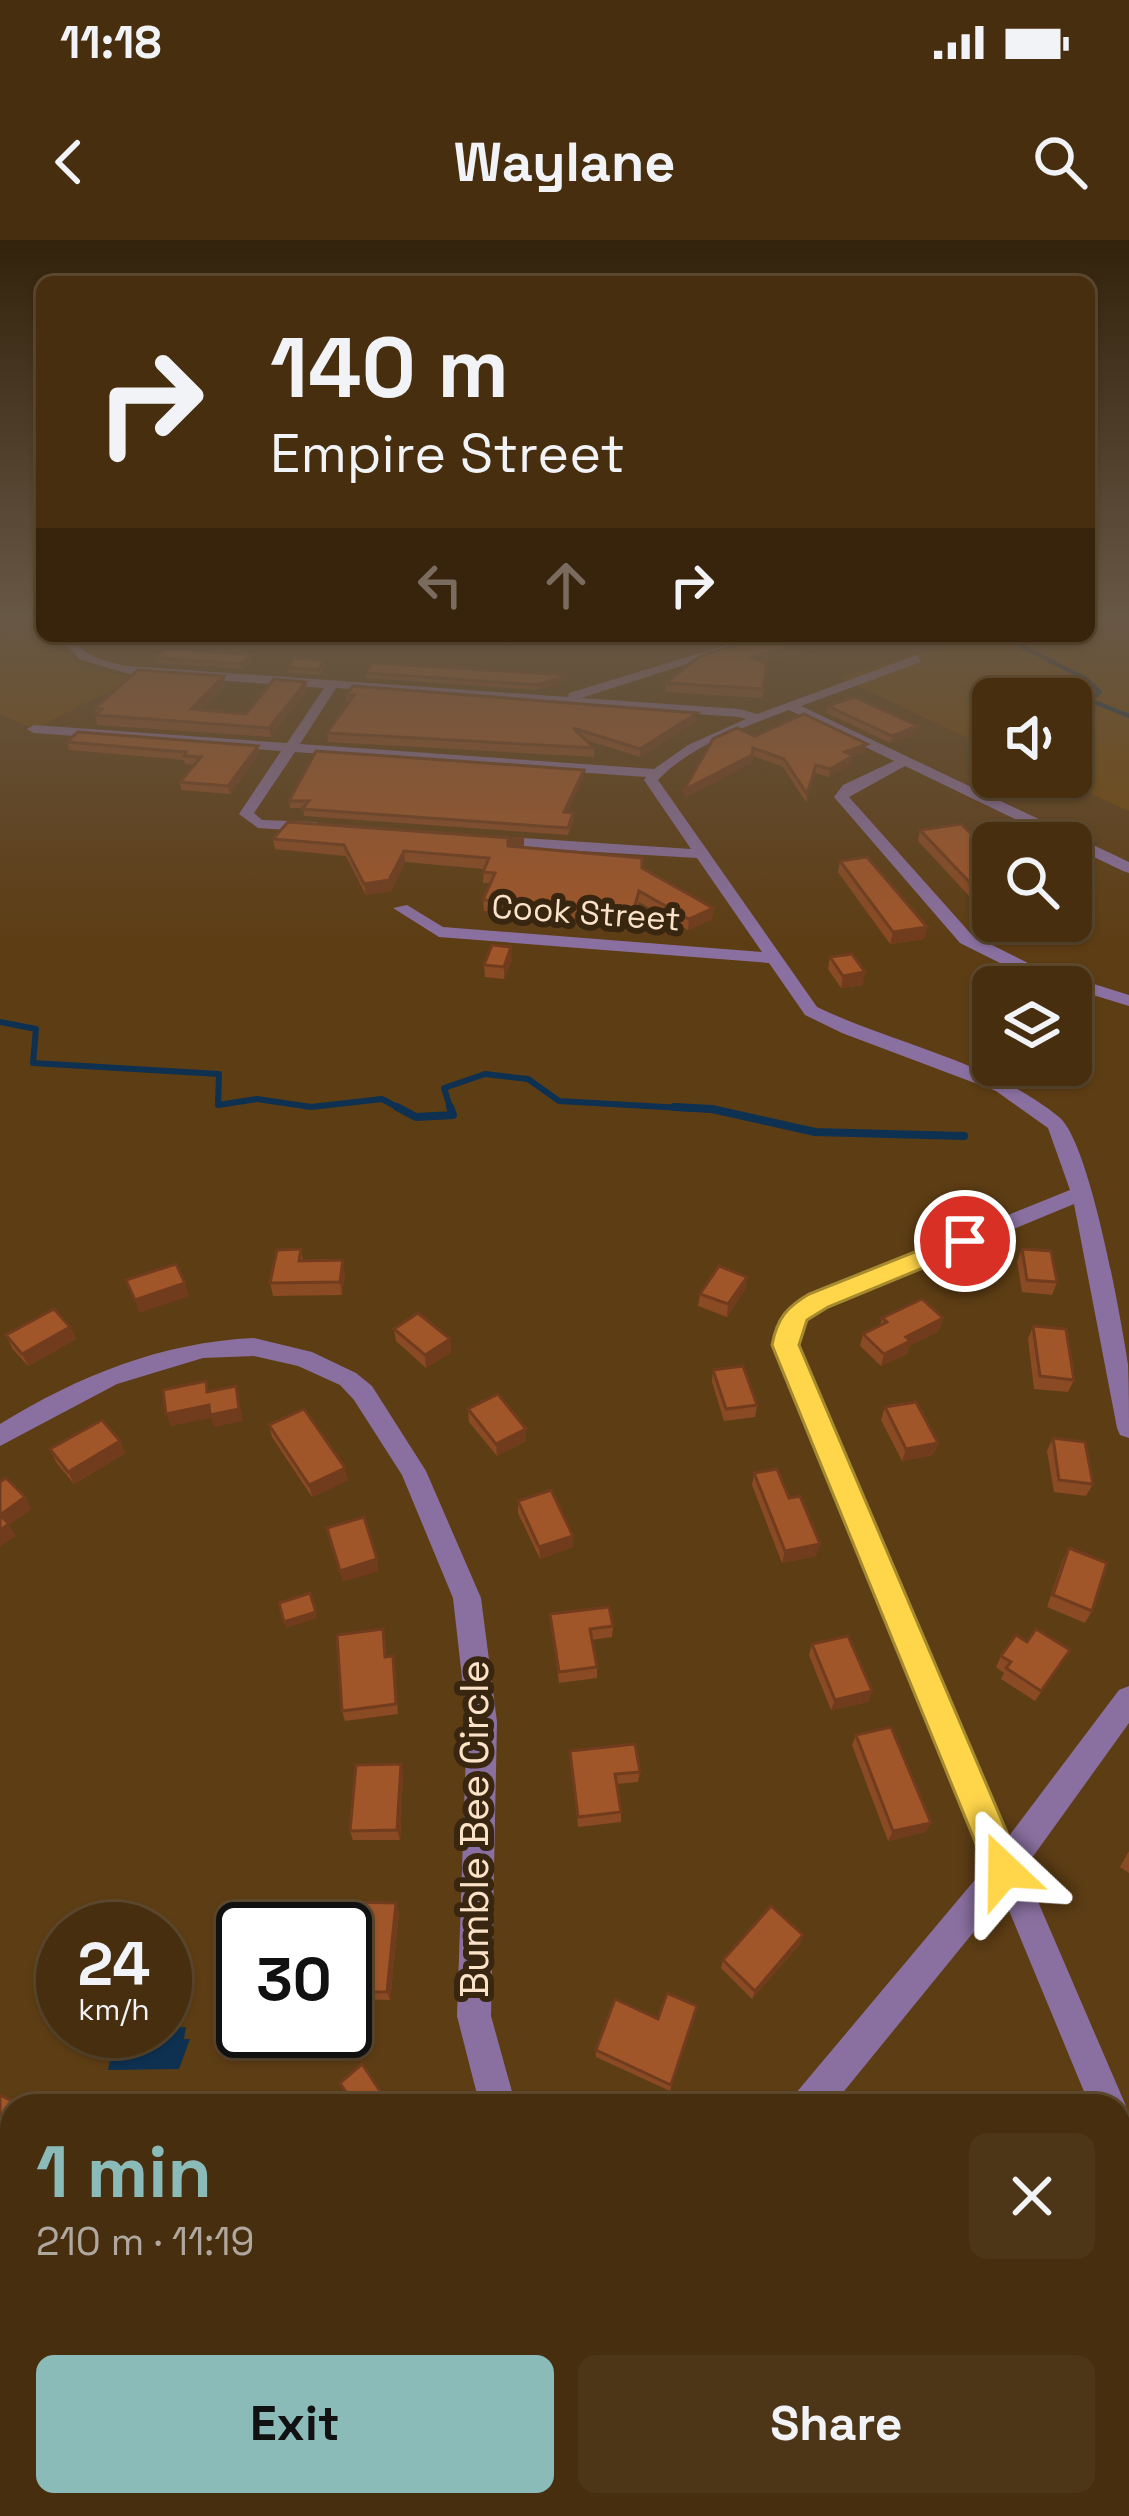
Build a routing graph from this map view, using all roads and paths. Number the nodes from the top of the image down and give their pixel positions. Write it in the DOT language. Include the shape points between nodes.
graph roads {
  1 [pos="304,728"];
  2 [pos="739,728"];
  3 [pos="836,728"];
  4 [pos="34,729"];
  5 [pos="293,746"];
  6 [pos="904,761"];
  7 [pos="653,773"];
  8 [pos="331,828"];
  9 [pos="478,840"];
  10 [pos="702,854"];
  11 [pos="1129,868"];
  12 [pos="401,908"];
  13 [pos="773,958"];
  14 [pos="1129,1001"];
  15 [pos="1082,1192"];
  16 [pos="1127,1415"];
  17 [pos="0,1436"];
  18 [pos="1129,1699"];
  19 [pos="1004,1870"];
  20 [pos="495,2094"];
  21 [pos="819,2094"];
  22 [pos="1103,2094"];
  1 -- 5 [label="street"];
  2 -- 7 [label="street"];
  3 -- 6 [label="street"];
  4 -- 5 [label="street"];
  5 -- 7 [label="street"];
  5 -- 8 [label="street" via="247,818"];
  6 -- 11 [label="street"];
  6 -- 14 [label="street" via="841,797 940,914 980,949"];
  7 -- 10 [label="street" via="654,788"];
  9 -- 10 [label="street"];
  10 -- 13 [label="street"];
  12 -- 13 [label="street, Cook Street" via="439,932"];
  13 -- 15 [label="street" via="817,1014 1040,1108 1065,1136"];
  15 -- 16 [label="street"];
  15 -- 19 [label="street" via="818,1300 788,1326 785,1345"];
  17 -- 20 [label="street, Bumble Bee Circle" via="109,1377 202,1349 254,1347 304,1358 363,1393 413,1471 467,1598 482,1722 474,2016"];
  18 -- 19 [label="street"];
  19 -- 21 [label="street"];
  19 -- 22 [label="street"];
}
